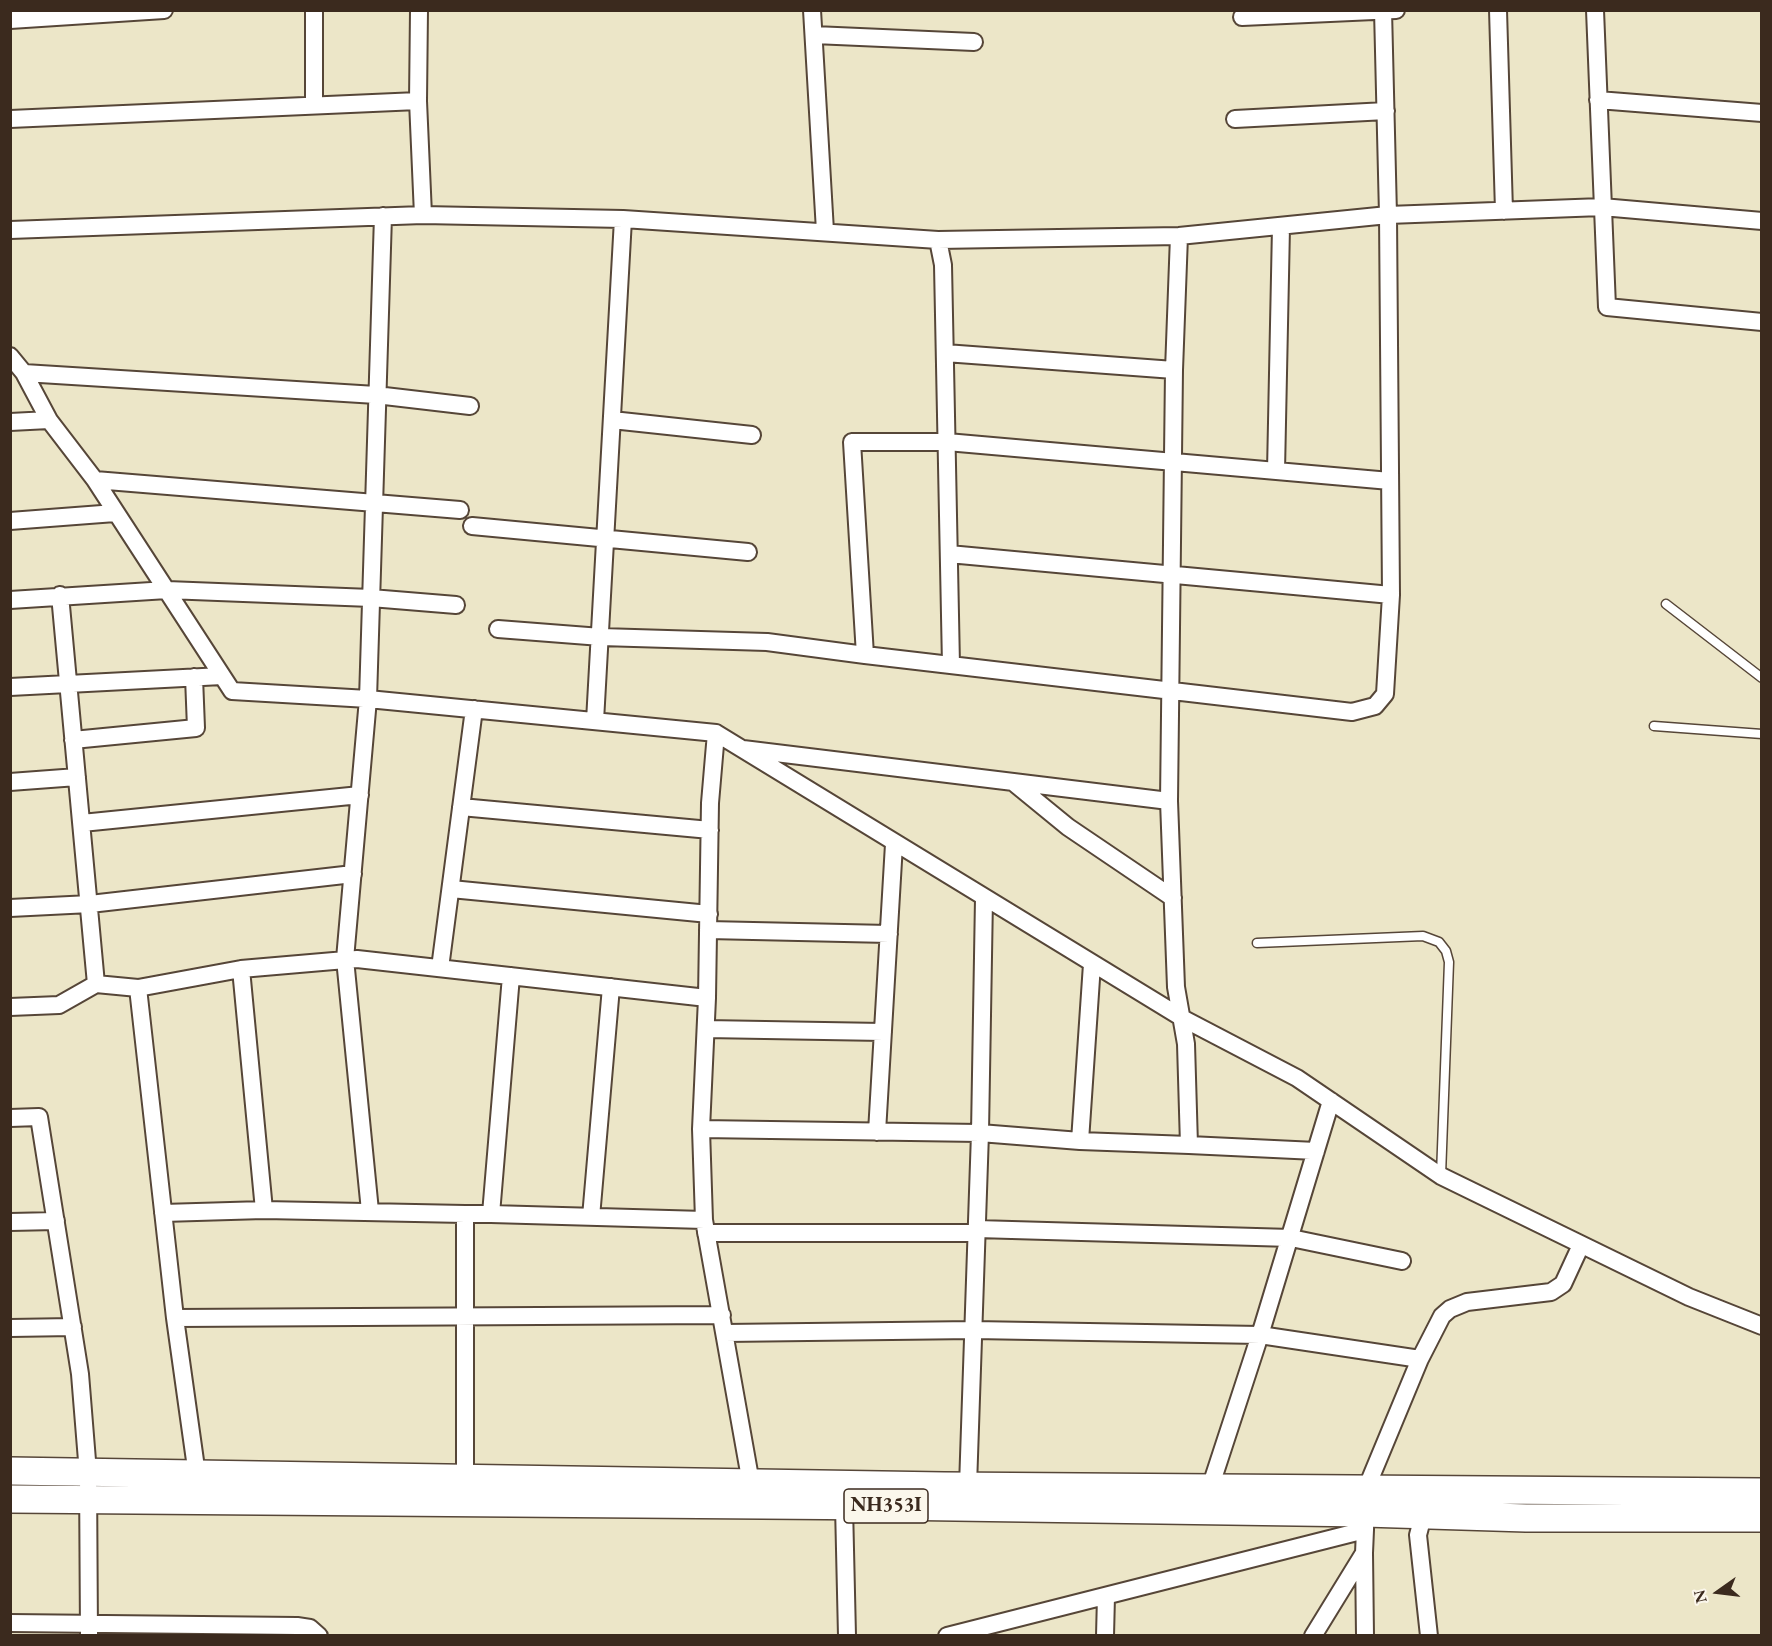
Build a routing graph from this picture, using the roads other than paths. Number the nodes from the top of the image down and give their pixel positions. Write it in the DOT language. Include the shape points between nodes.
graph roads {
  1 [pos="164,10"];
  2 [pos="314,10"];
  3 [pos="419,10"];
  4 [pos="812,10"];
  5 [pos="1396,10"];
  6 [pos="1498,10"];
  7 [pos="1595,10"];
  8 [pos="1383,11"];
  9 [pos="1242,17"];
  10 [pos="10,20"];
  11 [pos="814,35"];
  12 [pos="974,42"];
  13 [pos="1598,100"];
  14 [pos="418,101"];
  15 [pos="314,105"];
  16 [pos="1386,111"];
  17 [pos="1761,113"];
  18 [pos="10,119"];
  19 [pos="1235,119"];
  20 [pos="1602,207"];
  21 [pos="1504,211"];
  22 [pos="423,214"];
  23 [pos="1388,215"];
  24 [pos="383,216"];
  25 [pos="623,219"];
  26 [pos="1761,221"];
  27 [pos="1281,227"];
  28 [pos="10,230"];
  29 [pos="825,231"];
  30 [pos="1179,236"];
  31 [pos="938,240"];
  32 [pos="1761,322"];
  33 [pos="945,353"];
  34 [pos="10,356"];
  35 [pos="1174,370"];
  36 [pos="24,373"];
  37 [pos="376,395"];
  38 [pos="470,406"];
  39 [pos="49,420"];
  40 [pos="612,420"];
  41 [pos="10,422"];
  42 [pos="752,435"];
  43 [pos="947,442"];
  44 [pos="1173,463"];
  45 [pos="1276,471"];
  46 [pos="94,480"];
  47 [pos="1390,481"];
  48 [pos="373,501"];
  49 [pos="460,510"];
  50 [pos="115,513"];
  51 [pos="10,521"];
  52 [pos="472,526"];
  53 [pos="606,539"];
  54 [pos="748,552"];
  55 [pos="949,554"];
  56 [pos="1172,574"];
  57 [pos="167,590"];
  58 [pos="60,595"];
  59 [pos="1391,595"];
  60 [pos="371,598"];
  61 [pos="10,600"];
  62 [pos="1666,604"];
  63 [pos="456,605"];
  64 [pos="498,629"];
  65 [pos="601,637"];
  66 [pos="865,655"];
  67 [pos="951,665"];
  68 [pos="222,676"];
  69 [pos="194,677"];
  70 [pos="1761,678"];
  71 [pos="67,684"];
  72 [pos="10,687"];
  73 [pos="1170,689"];
  74 [pos="368,699"];
  75 [pos="474,709"];
  76 [pos="595,721"];
  77 [pos="1654,726"];
  78 [pos="716,733"];
  79 [pos="1761,734"];
  80 [pos="73,740"];
  81 [pos="739,748"];
  82 [pos="77,777"];
  83 [pos="10,782"];
  84 [pos="1012,782"];
  85 [pos="360,795"];
  86 [pos="1169,801"];
  87 [pos="461,807"];
  88 [pos="82,824"];
  89 [pos="710,830"];
  90 [pos="894,844"];
  91 [pos="353,874"];
  92 [pos="451,890"];
  93 [pos="1173,897"];
  94 [pos="984,898"];
  95 [pos="90,904"];
  96 [pos="10,908"];
  97 [pos="709,922"];
  98 [pos="889,934"];
  99 [pos="1257,944"];
  100 [pos="345,959"];
  101 [pos="1092,964"];
  102 [pos="441,968"];
  103 [pos="241,969"];
  104 [pos="511,976"];
  105 [pos="96,984"];
  106 [pos="611,987"];
  107 [pos="138,988"];
  108 [pos="707,998"];
  109 [pos="10,1007"];
  110 [pos="1184,1019"];
  111 [pos="706,1029"];
  112 [pos="883,1032"];
  113 [pos="1331,1101"];
  114 [pos="10,1118"];
  115 [pos="701,1129"];
  116 [pos="878,1132"];
  117 [pos="980,1133"];
  118 [pos="1080,1141"];
  119 [pos="1189,1145"];
  120 [pos="1316,1151"];
  121 [pos="1441,1176"];
  122 [pos="264,1210"];
  123 [pos="370,1211"];
  124 [pos="163,1213"];
  125 [pos="465,1214"];
  126 [pos="491,1214"];
  127 [pos="591,1217"];
  128 [pos="56,1221"];
  129 [pos="10,1222"];
  130 [pos="705,1227"];
  131 [pos="977,1231"];
  132 [pos="1290,1238"];
  133 [pos="1581,1245"];
  134 [pos="1402,1261"];
  135 [pos="465,1315"];
  136 [pos="722,1315"];
  137 [pos="175,1318"];
  138 [pos="1761,1326"];
  139 [pos="73,1327"];
  140 [pos="10,1328"];
  141 [pos="974,1330"];
  142 [pos="725,1333"];
  143 [pos="1260,1335"];
  144 [pos="1420,1359"];
  145 [pos="10,1471"];
  146 [pos="88,1473"];
  147 [pos="197,1475"];
  148 [pos="465,1479"];
  149 [pos="968,1486"];
  150 [pos="1210,1488"];
  151 [pos="1761,1492"];
  152 [pos="752,1494"];
  153 [pos="10,1499"];
  154 [pos="88,1501"];
  155 [pos="844,1506"];
  156 [pos="1365,1511"];
  157 [pos="1423,1516"];
  158 [pos="1761,1518"];
  159 [pos="1364,1553"];
  160 [pos="1106,1596"];
  161 [pos="10,1623"];
  162 [pos="89,1630"];
  163 [pos="319,1635"];
  164 [pos="847,1635"];
  165 [pos="947,1635"];
  166 [pos="1105,1635"];
  167 [pos="1313,1635"];
  168 [pos="1365,1635"];
  169 [pos="1429,1635"];
  1 -- 10 [label="street"];
  2 -- 15 [label="street"];
  3 -- 14 [label="street"];
  4 -- 11 [label="street"];
  5 -- 8 [label="street"];
  6 -- 21 [label="street"];
  7 -- 13 [label="street"];
  8 -- 9 [label="street"];
  8 -- 16 [label="street"];
  11 -- 12 [label="street"];
  11 -- 29 [label="street"];
  13 -- 17 [label="street"];
  13 -- 20 [label="street"];
  14 -- 15 [label="street"];
  14 -- 22 [label="street"];
  15 -- 18 [label="street"];
  16 -- 19 [label="street"];
  16 -- 23 [label="street"];
  20 -- 21 [label="street"];
  20 -- 26 [label="street"];
  20 -- 32 [label="street" via="1607,307"];
  21 -- 23 [label="street"];
  22 -- 24 [label="street"];
  22 -- 25 [label="street"];
  23 -- 27 [label="street"];
  23 -- 47 [label="street"];
  24 -- 28 [label="street"];
  24 -- 37 [label="street"];
  25 -- 29 [label="street"];
  25 -- 40 [label="street"];
  27 -- 30 [label="street"];
  27 -- 45 [label="street"];
  29 -- 31 [label="street"];
  30 -- 31 [label="street"];
  30 -- 35 [label="street"];
  31 -- 33 [label="street"];
  33 -- 35 [label="street"];
  33 -- 43 [label="street"];
  34 -- 36 [label="street"];
  35 -- 44 [label="street"];
  36 -- 37 [label="street"];
  36 -- 39 [label="street"];
  37 -- 38 [label="street"];
  37 -- 48 [label="street"];
  39 -- 41 [label="street"];
  39 -- 46 [label="street"];
  40 -- 42 [label="street"];
  40 -- 53 [label="street"];
  43 -- 44 [label="street"];
  43 -- 55 [label="street"];
  43 -- 66 [label="street" via="852,442"];
  44 -- 45 [label="street"];
  44 -- 56 [label="street"];
  45 -- 47 [label="street"];
  46 -- 48 [label="street"];
  46 -- 50 [label="street"];
  47 -- 59 [label="street"];
  48 -- 49 [label="street"];
  48 -- 60 [label="street"];
  50 -- 51 [label="street"];
  50 -- 57 [label="street"];
  52 -- 53 [label="street"];
  53 -- 54 [label="street"];
  53 -- 65 [label="street"];
  55 -- 56 [label="street"];
  55 -- 67 [label="street"];
  56 -- 59 [label="street"];
  56 -- 73 [label="street"];
  57 -- 58 [label="street"];
  57 -- 60 [label="street"];
  57 -- 68 [label="street"];
  58 -- 61 [label="street"];
  58 -- 71 [label="street"];
  59 -- 73 [label="street" via="1385,694 1375,706 1352,712"];
  60 -- 63 [label="street"];
  60 -- 74 [label="street"];
  62 -- 70 [label="lane"];
  64 -- 65 [label="street"];
  65 -- 66 [label="street" via="767,642"];
  65 -- 76 [label="street"];
  66 -- 67 [label="street"];
  67 -- 73 [label="street"];
  68 -- 69 [label="street"];
  68 -- 74 [label="street" via="232,691"];
  69 -- 71 [label="street"];
  69 -- 80 [label="street" via="196,728"];
  71 -- 72 [label="street"];
  71 -- 80 [label="street"];
  73 -- 86 [label="street"];
  74 -- 75 [label="street"];
  74 -- 85 [label="street"];
  75 -- 76 [label="street"];
  75 -- 87 [label="street"];
  76 -- 78 [label="street"];
  77 -- 79 [label="lane"];
  78 -- 81 [label="street"];
  78 -- 89 [label="street"];
  80 -- 82 [label="street"];
  81 -- 84 [label="street"];
  81 -- 90 [label="street"];
  82 -- 83 [label="street"];
  82 -- 88 [label="street"];
  84 -- 86 [label="street"];
  84 -- 93 [label="street" via="1068,827"];
  85 -- 88 [label="street"];
  85 -- 91 [label="street"];
  86 -- 93 [label="street"];
  87 -- 89 [label="street"];
  87 -- 92 [label="street"];
  88 -- 95 [label="street"];
  89 -- 97 [label="street"];
  90 -- 94 [label="street"];
  90 -- 98 [label="street"];
  91 -- 95 [label="street"];
  91 -- 100 [label="street"];
  92 -- 97 [label="street"];
  92 -- 102 [label="street"];
  93 -- 110 [label="street" via="1176,987"];
  94 -- 101 [label="street"];
  94 -- 117 [label="street"];
  95 -- 96 [label="street"];
  95 -- 105 [label="street"];
  97 -- 98 [label="street"];
  97 -- 108 [label="street"];
  98 -- 112 [label="street"];
  99 -- 121 [label="lane" via="1423,936 1439,942 1449,962"];
  100 -- 102 [label="street"];
  100 -- 103 [label="street"];
  100 -- 123 [label="street"];
  101 -- 110 [label="street"];
  101 -- 118 [label="street"];
  102 -- 104 [label="street"];
  103 -- 107 [label="street"];
  103 -- 122 [label="street"];
  104 -- 106 [label="street"];
  104 -- 126 [label="street"];
  105 -- 107 [label="street"];
  105 -- 109 [label="street" via="59,1005"];
  106 -- 108 [label="street"];
  106 -- 127 [label="street"];
  107 -- 124 [label="street"];
  108 -- 111 [label="street"];
  110 -- 113 [label="street" via="1297,1078"];
  110 -- 119 [label="street"];
  111 -- 112 [label="street"];
  111 -- 115 [label="street"];
  112 -- 116 [label="street"];
  113 -- 120 [label="street"];
  113 -- 121 [label="street"];
  114 -- 128 [label="street" via="39,1117"];
  115 -- 116 [label="street"];
  115 -- 130 [label="street"];
  116 -- 117 [label="street"];
  117 -- 118 [label="street"];
  117 -- 131 [label="street"];
  118 -- 119 [label="street"];
  119 -- 120 [label="street"];
  120 -- 132 [label="street"];
  121 -- 133 [label="street"];
  122 -- 123 [label="street"];
  122 -- 124 [label="street"];
  123 -- 125 [label="street"];
  124 -- 137 [label="street"];
  125 -- 126 [label="street"];
  125 -- 135 [label="street"];
  126 -- 127 [label="street"];
  127 -- 130 [label="street"];
  128 -- 129 [label="street"];
  128 -- 139 [label="street"];
  130 -- 131 [label="street"];
  130 -- 136 [label="street"];
  131 -- 132 [label="street"];
  131 -- 141 [label="street"];
  132 -- 134 [label="street"];
  132 -- 143 [label="street"];
  133 -- 138 [label="street" via="1689,1297"];
  133 -- 144 [label="street" via="1563,1284 1551,1292 1467,1302 1450,1309 1442,1316"];
  135 -- 136 [label="street"];
  135 -- 137 [label="street"];
  135 -- 148 [label="street"];
  136 -- 142 [label="street"];
  137 -- 147 [label="street"];
  139 -- 140 [label="street"];
  139 -- 146 [label="street"];
  141 -- 142 [label="street"];
  141 -- 143 [label="street"];
  141 -- 149 [label="street"];
  142 -- 152 [label="street"];
  143 -- 144 [label="street"];
  143 -- 150 [label="street"];
  144 -- 156 [label="street"];
  145 -- 146 [label="highway, NH353I"];
  146 -- 147 [label="highway, NH353I"];
  146 -- 154 [label="street"];
  147 -- 148 [label="highway, NH353I"];
  148 -- 152 [label="highway, NH353I"];
  149 -- 150 [label="highway, NH353I"];
  149 -- 152 [label="highway, NH353I"];
  150 -- 156 [label="highway, NH353I"];
  151 -- 156 [label="highway, NH353I"];
  152 -- 154 [label="highway, NH353I"];
  152 -- 155 [label="highway, NH353I"];
  153 -- 154 [label="highway, NH353I"];
  154 -- 162 [label="street"];
  155 -- 156 [label="highway, NH353I"];
  155 -- 164 [label="street"];
  156 -- 157 [label="highway, NH353I"];
  156 -- 159 [label="street"];
  156 -- 160 [label="street"];
  157 -- 158 [label="highway, NH353I"];
  157 -- 169 [label="street" via="1418,1535"];
  159 -- 167 [label="street"];
  159 -- 168 [label="street"];
  160 -- 165 [label="street"];
  160 -- 166 [label="street"];
  161 -- 162 [label="street"];
  162 -- 163 [label="street" via="297,1626 310,1628"];
}
